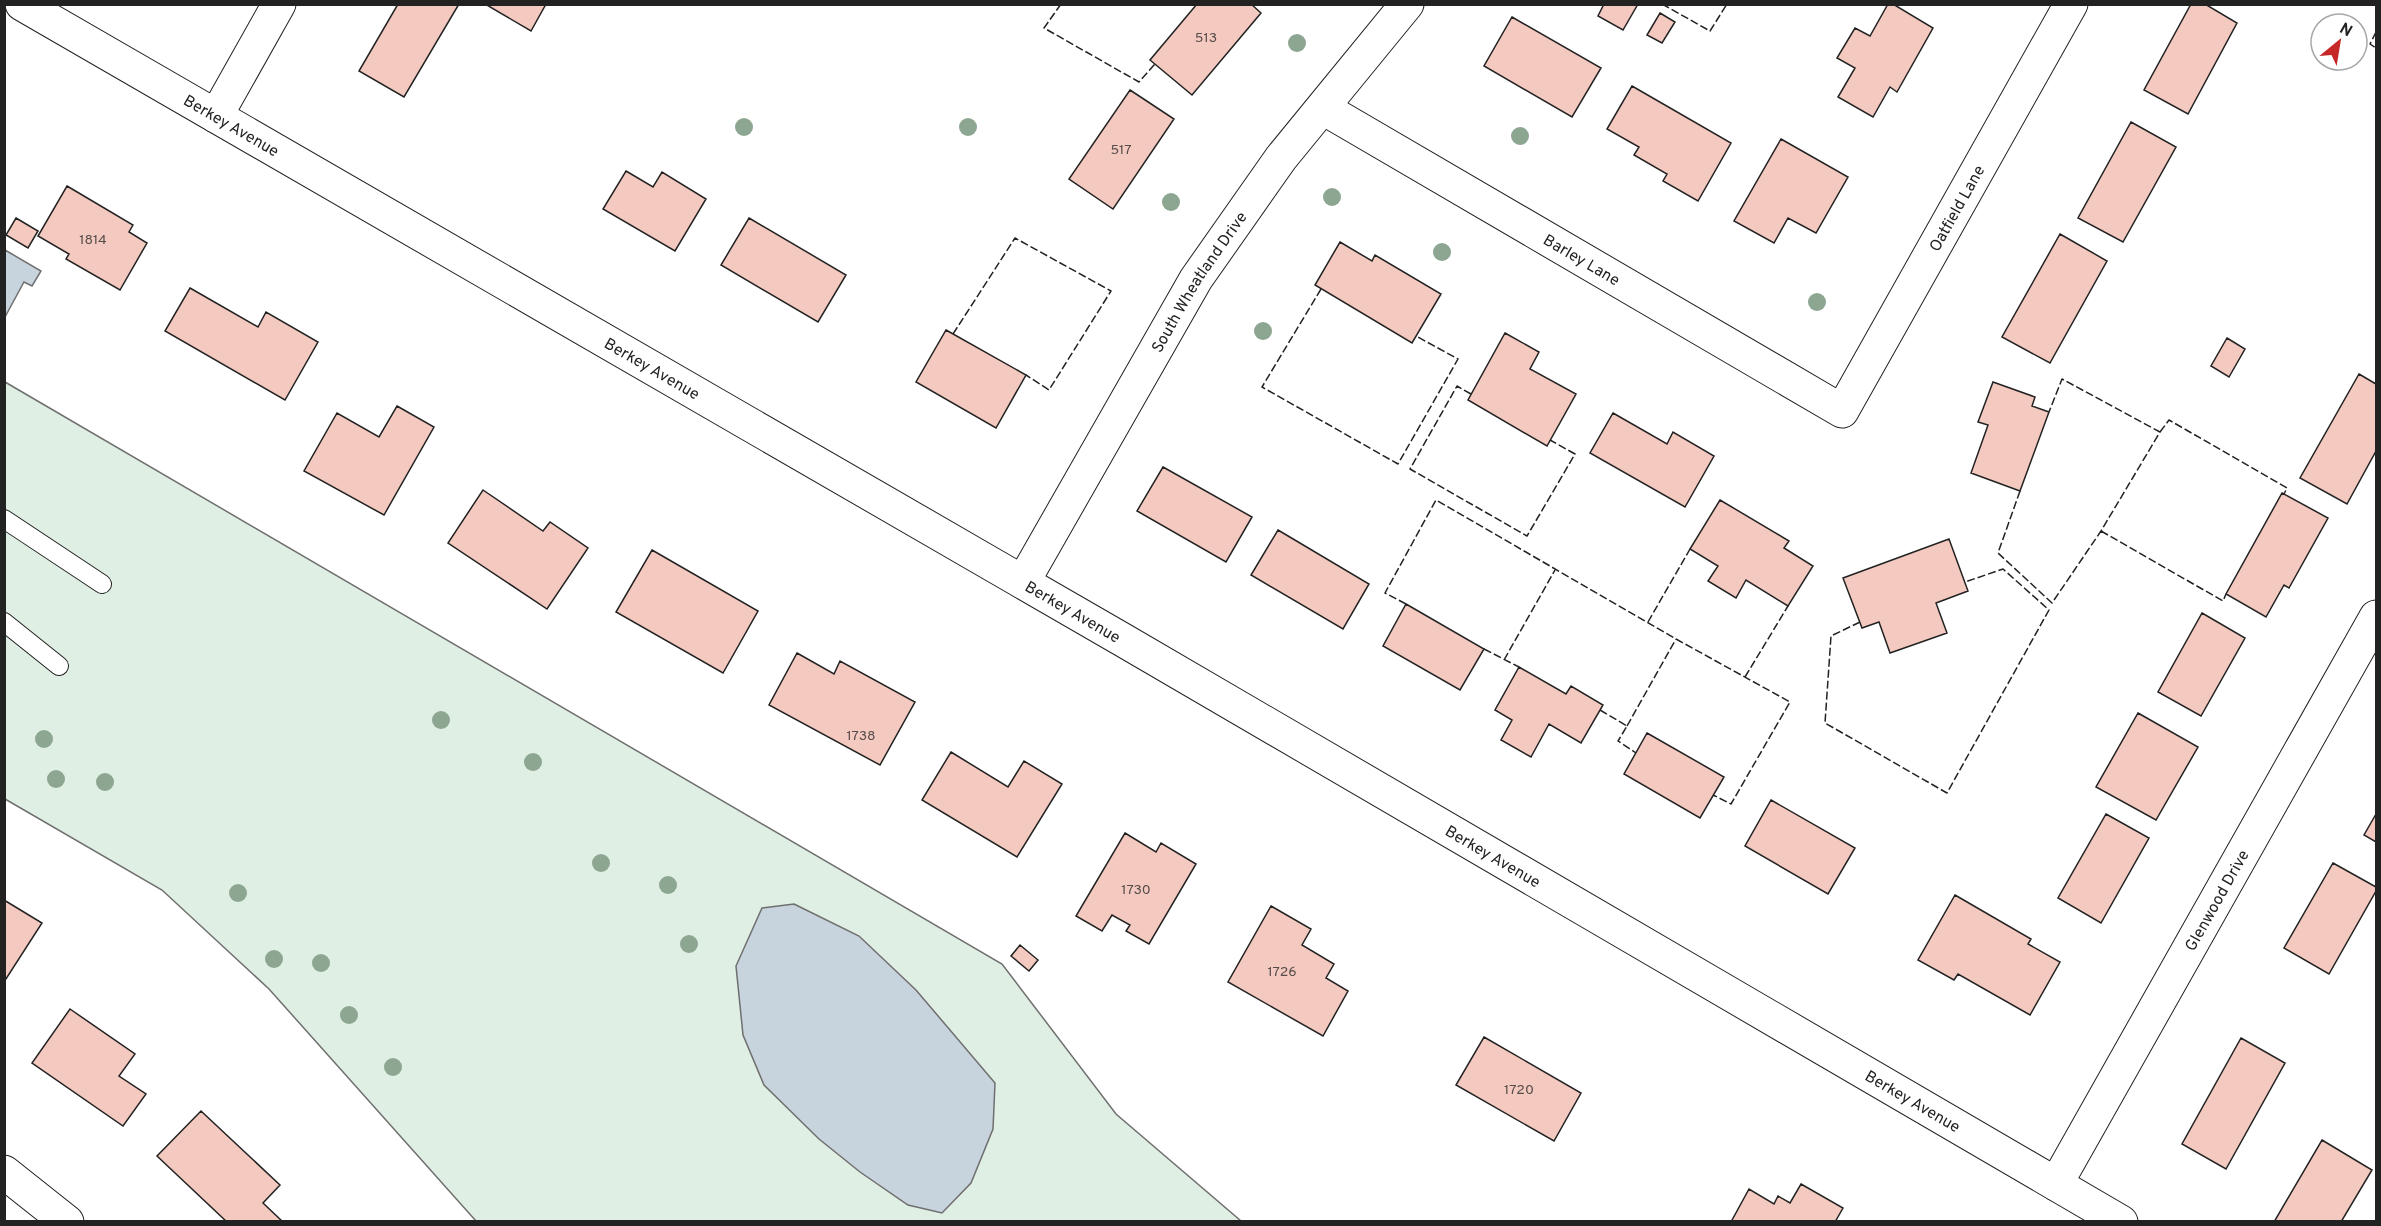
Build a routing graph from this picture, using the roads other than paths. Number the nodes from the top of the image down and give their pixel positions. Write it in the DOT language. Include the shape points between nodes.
graph roads {
  1 [pos="22,4"];
  2 [pos="279,4"];
  3 [pos="1407,4"];
  4 [pos="2071,4"];
  5 [pos="1323,108"];
  6 [pos="216,116"];
  7 [pos="1842,411"];
  8 [pos="4,519"];
  9 [pos="1023,582"];
  10 [pos="102,584"];
  11 [pos="4,622"];
  12 [pos="2372,637"];
  13 [pos="58,666"];
  14 [pos="4,1172"];
  15 [pos="2056,1184"];
  16 [pos="67,1221"];
  17 [pos="2121,1221"];
  1 -- 6 [label="street, Berkey Avenue"];
  2 -- 6 [label="street"];
  3 -- 5 [label="street, South Wheatland Drive"];
  4 -- 7 [label="street, Oatfield Lane"];
  5 -- 7 [label="street, Barley Lane"];
  5 -- 9 [label="street, South Wheatland Drive" via="1281,158 1196,279"];
  6 -- 9 [label="street, Berkey Avenue"];
  8 -- 10 [label="lane"];
  9 -- 15 [label="street, Berkey Avenue"];
  11 -- 13 [label="lane"];
  12 -- 15 [label="street, Glenwood Drive"];
  14 -- 16 [label="street"];
  15 -- 17 [label="street, Berkey Avenue"];
}
